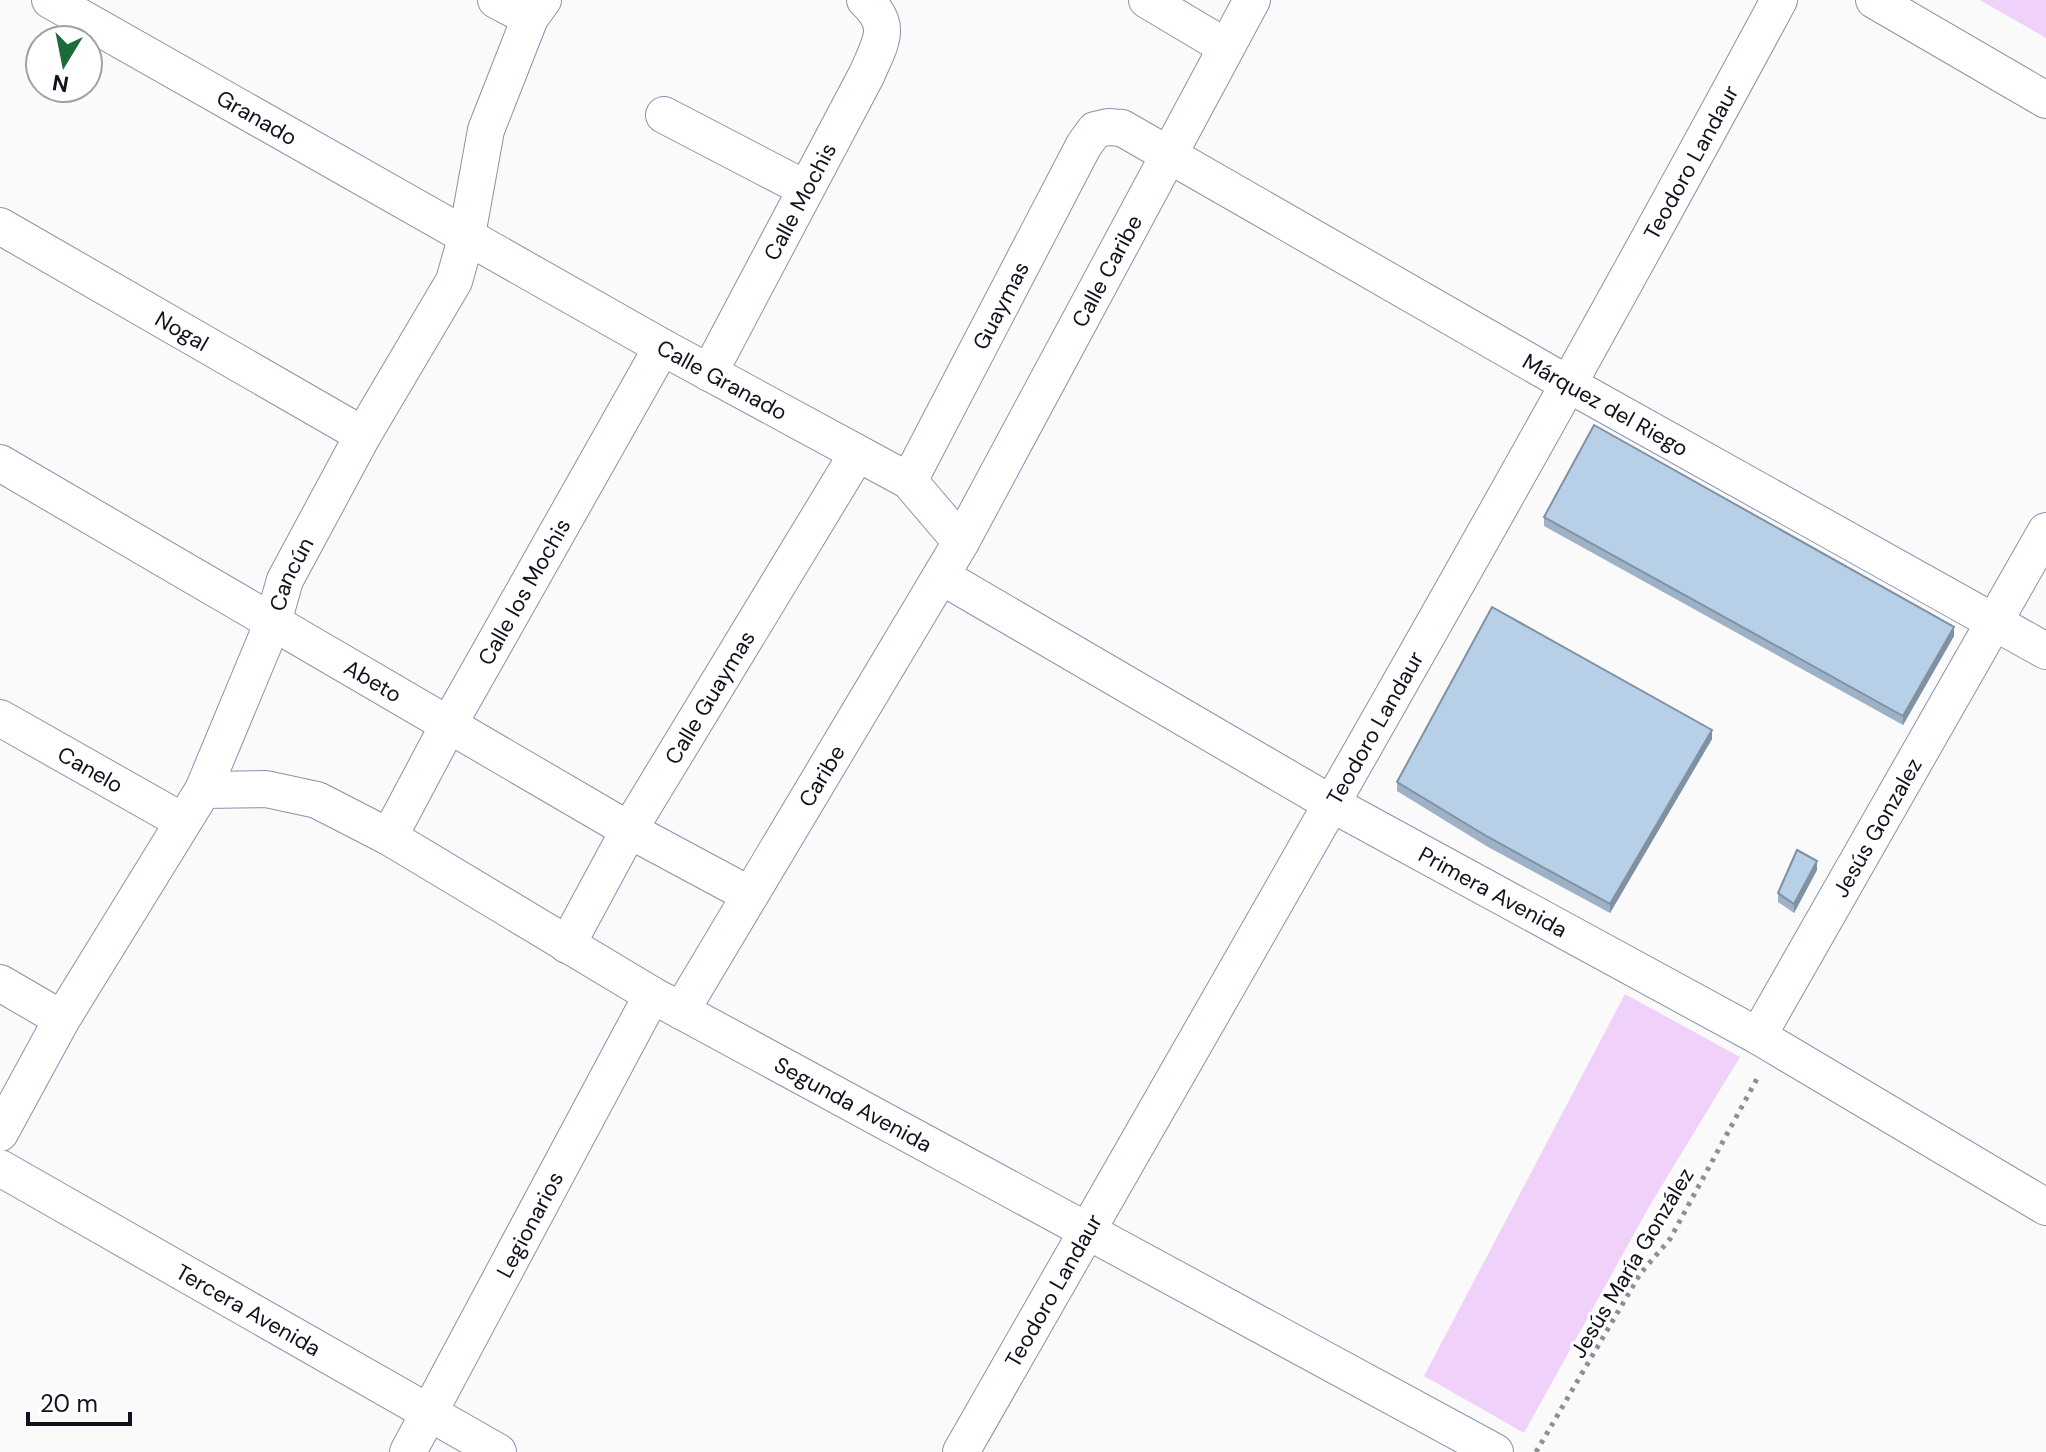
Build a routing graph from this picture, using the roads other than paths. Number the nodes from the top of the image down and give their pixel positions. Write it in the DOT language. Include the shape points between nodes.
graph roads {
  1 [pos="50,0"];
  2 [pos="496,0"];
  3 [pos="1147,0"];
  4 [pos="1252,0"];
  5 [pos="1779,0"];
  6 [pos="1874,0"];
  7 [pos="537,9"];
  8 [pos="874,14"];
  9 [pos="1226,47"];
  10 [pos="2046,100"];
  11 [pos="664,115"];
  12 [pos="1095,130"];
  13 [pos="1168,155"];
  14 [pos="806,189"];
  15 [pos="0,226"];
  16 [pos="467,235"];
  17 [pos="662,347"];
  18 [pos="709,373"];
  19 [pos="1568,384"];
  20 [pos="363,435"];
  21 [pos="857,454"];
  22 [pos="0,463"];
  23 [pos="909,481"];
  24 [pos="2046,531"];
  25 [pos="961,542"];
  26 [pos="941,576"];
  27 [pos="1997,621"];
  28 [pos="273,622"];
  29 [pos="2046,651"];
  30 [pos="0,718"];
  31 [pos="449,724"];
  32 [pos="203,790"];
  33 [pos="1332,804"];
  34 [pos="182,821"];
  35 [pos="629,830"];
  36 [pos="389,837"];
  37 [pos="750,895"];
  38 [pos="567,945"];
  39 [pos="0,983"];
  40 [pos="666,1003"];
  41 [pos="62,1019"];
  42 [pos="1768,1042"];
  43 [pos="0,1133"];
  44 [pos="0,1168"];
  45 [pos="2046,1207"];
  46 [pos="1087,1231"];
  47 [pos="429,1413"];
  48 [pos="408,1452"];
  49 [pos="498,1452"];
  50 [pos="961,1452"];
  51 [pos="1495,1452"];
  1 -- 16 [label="street, Granado"];
  2 -- 7 [label="street"];
  3 -- 9 [label="street"];
  4 -- 9 [label="street, Calle Caribe"];
  5 -- 19 [label="street, Teodoro Landaur"];
  6 -- 10 [label="street"];
  7 -- 16 [label="street, Cancún" via="486,130"];
  8 -- 14 [label="street, Calle Mochis" via="879,48"];
  9 -- 13 [label="street, Calle Caribe"];
  11 -- 14 [label="street"];
  12 -- 13 [label="street, Márquez del Riego" via="1122,128"];
  12 -- 23 [label="street, Guaymas"];
  13 -- 19 [label="street, Márquez del Riego"];
  13 -- 25 [label="street, Calle Caribe"];
  14 -- 18 [label="street, Calle Mochis"];
  15 -- 20 [label="street, Nogal"];
  16 -- 17 [label="street, Calle Granado"];
  16 -- 20 [label="street, Cancún" via="454,281"];
  17 -- 18 [label="street, Calle Granado"];
  17 -- 31 [label="street, Calle los Mochis"];
  18 -- 21 [label="street, Calle Granado"];
  19 -- 27 [label="street, Márquez del Riego"];
  19 -- 33 [label="street, Teodoro Landaur"];
  20 -- 28 [label="street, Cancún" via="285,580"];
  21 -- 23 [label="street, Calle Granado"];
  21 -- 35 [label="street, Calle Guaymas"];
  22 -- 28 [label="street, Abeto"];
  23 -- 25 [label="street, Calle Granado"];
  24 -- 27 [label="street, Jesús Gonzalez"];
  25 -- 26 [label="street, Caribe"];
  26 -- 33 [label="street, Primera Avenida"];
  26 -- 37 [label="street, Caribe"];
  27 -- 29 [label="street, Márquez del Riego"];
  27 -- 42 [label="street, Jesús Gonzalez"];
  28 -- 31 [label="street, Abeto"];
  28 -- 32 [label="street, Cancún"];
  30 -- 34 [label="street, Canelo"];
  31 -- 35 [label="street, Abeto"];
  31 -- 36 [label="street, Calle los Mochis"];
  32 -- 34 [label="street, Cancún"];
  32 -- 36 [label="street, Segunda Avenida" via="266,789 317,800"];
  33 -- 42 [label="street, Primera Avenida"];
  33 -- 46 [label="street, Teodoro Landaur"];
  34 -- 41 [label="street, Cancún"];
  35 -- 37 [label="street, Abeto"];
  35 -- 38 [label="street, Calle Guaymas"];
  36 -- 38 [label="street, Segunda Avenida"];
  37 -- 40 [label="street, Caribe"];
  38 -- 40 [label="street, Segunda Avenida"];
  39 -- 41 [label="street"];
  40 -- 46 [label="street, Segunda Avenida"];
  40 -- 47 [label="street, Legionarios"];
  41 -- 43 [label="street, Cancún"];
  42 -- 45 [label="street, Primera Avenida"];
  44 -- 47 [label="street, Tercera Avenida"];
  46 -- 50 [label="street, Teodoro Landaur"];
  46 -- 51 [label="street, Segunda Avenida"];
  47 -- 48 [label="street, Legionarios"];
  47 -- 49 [label="street, Tercera Avenida"];
}
